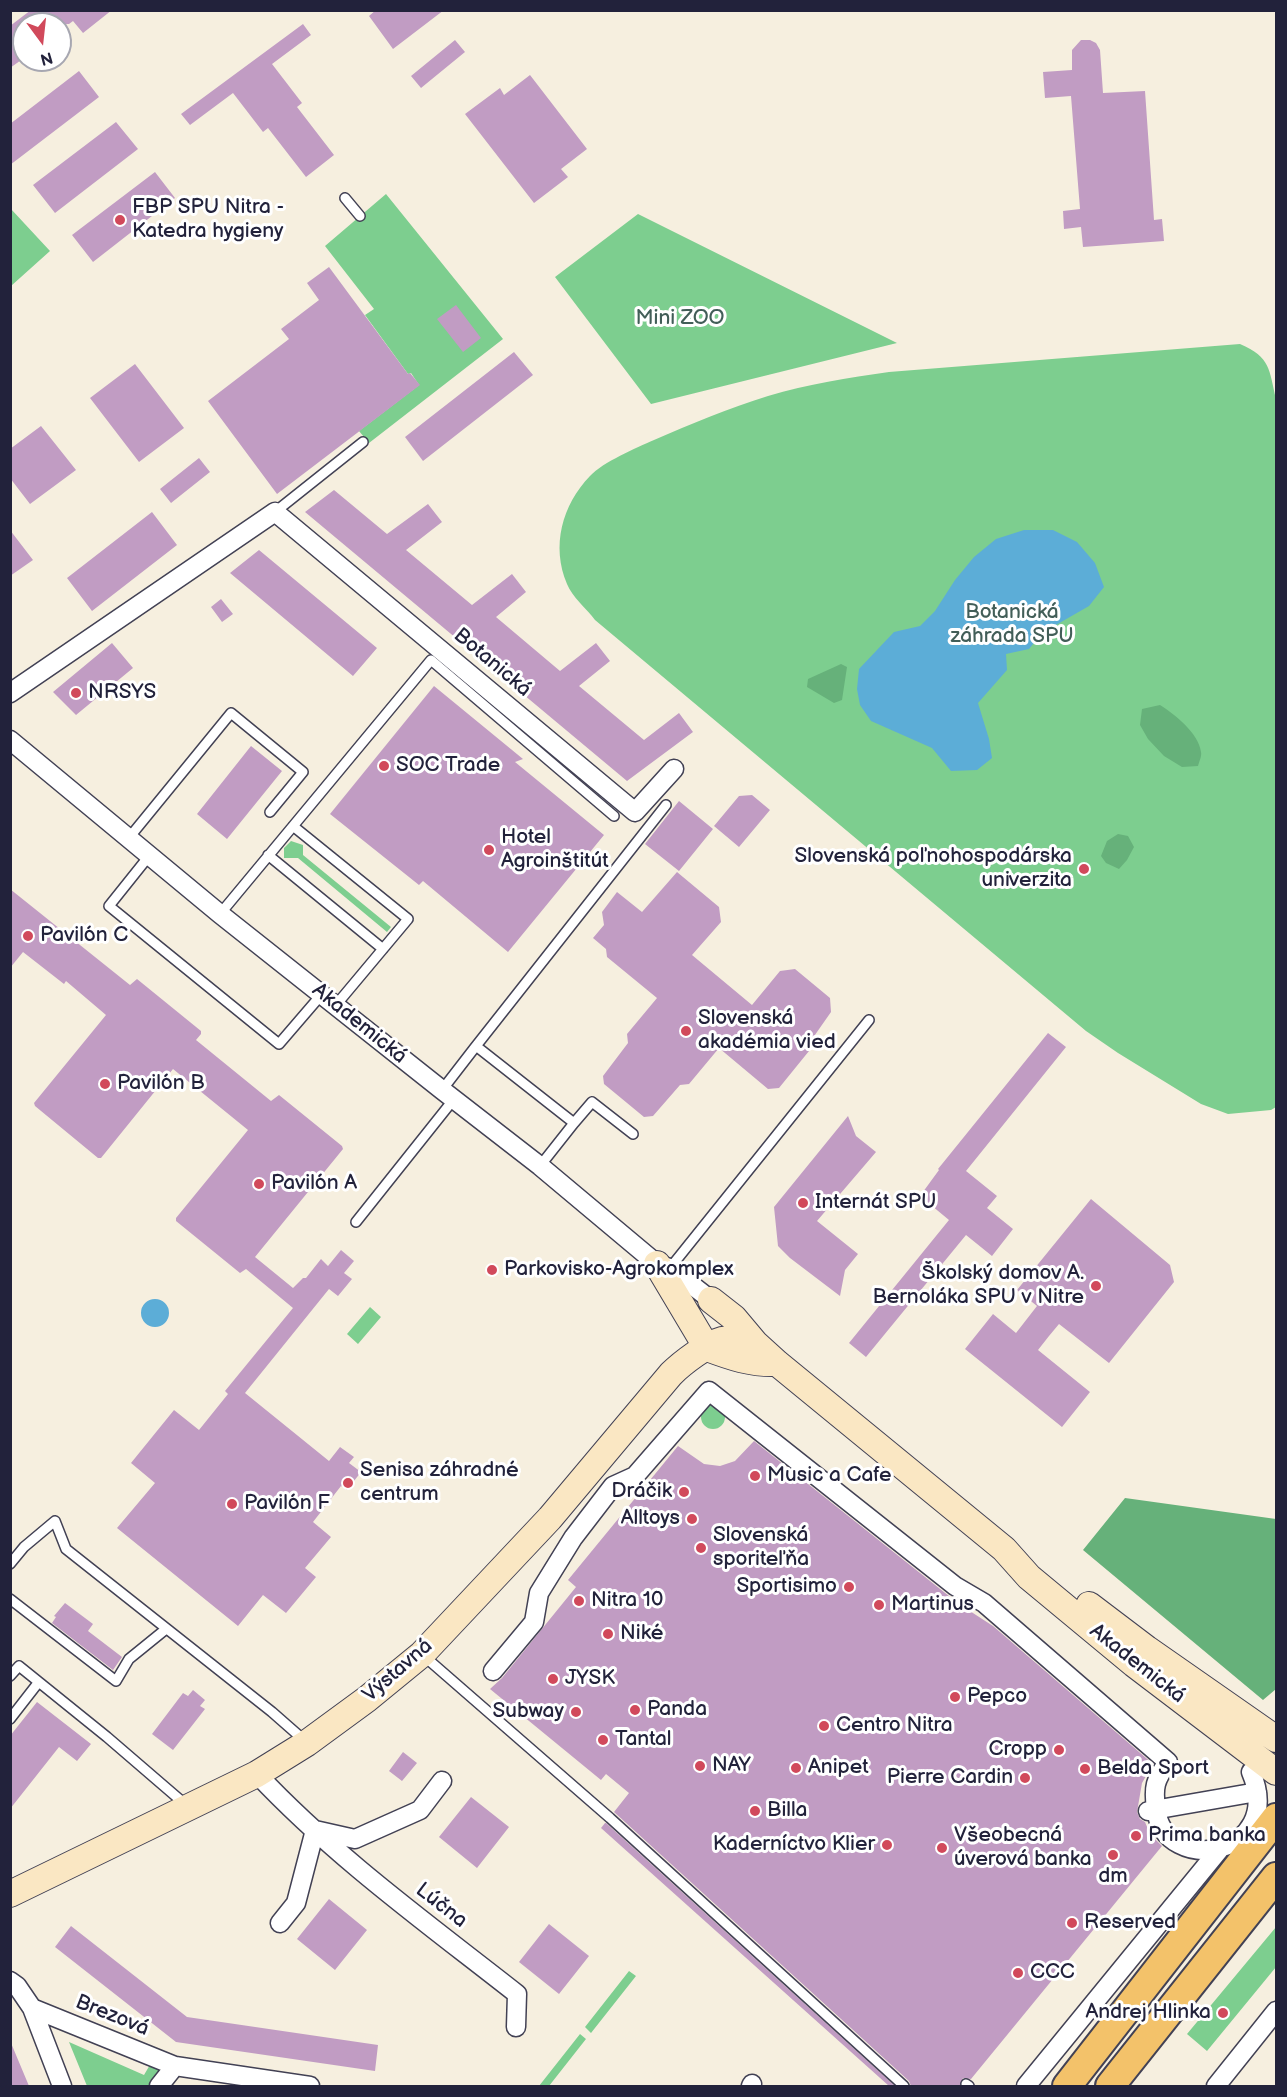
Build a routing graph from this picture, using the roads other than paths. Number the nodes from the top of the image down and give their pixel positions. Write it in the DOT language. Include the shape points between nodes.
graph roads {
  1 [pos="345,198"];
  2 [pos="360,216"];
  3 [pos="363,442"];
  4 [pos="275,512"];
  5 [pos="10,693"];
  6 [pos="10,740"];
  7 [pos="674,769"];
  8 [pos="666,805"];
  9 [pos="270,812"];
  10 [pos="614,816"];
  11 [pos="293,826"];
  12 [pos="128,839"];
  13 [pos="268,855"];
  14 [pos="149,856"];
  15 [pos="220,914"];
  16 [pos="383,949"];
  17 [pos="329,999"];
  18 [pos="869,1020"];
  19 [pos="476,1046"];
  20 [pos="448,1095"];
  21 [pos="574,1123"];
  22 [pos="633,1134"];
  23 [pos="540,1166"];
  24 [pos="356,1222"];
  25 [pos="664,1266"];
  26 [pos="711,1300"];
  27 [pos="685,1314"];
  28 [pos="755,1343"];
  29 [pos="707,1348"];
  30 [pos="777,1363"];
  31 [pos="679,1366"];
  32 [pos="1004,1549"];
  33 [pos="10,1564"];
  34 [pos="10,1599"];
  35 [pos="166,1629"];
  36 [pos="422,1654"];
  37 [pos="493,1671"];
  38 [pos="10,1676"];
  39 [pos="38,1683"];
  40 [pos="10,1719"];
  41 [pos="1276,1739"];
  42 [pos="307,1743"];
  43 [pos="1251,1772"];
  44 [pos="1276,1772"];
  45 [pos="257,1774"];
  46 [pos="442,1781"];
  47 [pos="1257,1792"];
  48 [pos="189,1808"];
  49 [pos="1152,1810"];
  50 [pos="1276,1818"];
  51 [pos="315,1830"];
  52 [pos="1219,1850"];
  53 [pos="1276,1877"];
  54 [pos="10,1894"];
  55 [pos="280,1923"];
  56 [pos="10,1981"];
  57 [pos="32,2008"];
  58 [pos="1276,2011"];
  59 [pos="516,2027"];
  60 [pos="175,2066"];
  61 [pos="62,2086"];
  62 [pos="159,2086"];
  63 [pos="310,2086"];
  64 [pos="904,2086"];
  65 [pos="1026,2086"];
  66 [pos="1067,2086"];
  67 [pos="1110,2086"];
  68 [pos="1216,2086"];
  1 -- 2 [label="lane"];
  3 -- 4 [label="lane"];
  4 -- 5 [label="street"];
  4 -- 7 [label="street, Botanická" via="635,812"];
  6 -- 12 [label="street, Akademická"];
  8 -- 19 [label="lane"];
  9 -- 12 [label="lane" via="303,772 231,713"];
  10 -- 11 [label="lane" via="431,660"];
  11 -- 13 [label="lane"];
  11 -- 16 [label="lane" via="408,919"];
  12 -- 14 [label="street, Akademická"];
  13 -- 15 [label="lane"];
  13 -- 16 [label="lane"];
  14 -- 15 [label="street, Akademická"];
  14 -- 17 [label="lane" via="109,906 279,1044"];
  15 -- 17 [label="street, Akademická"];
  16 -- 17 [label="lane"];
  17 -- 20 [label="street, Akademická"];
  18 -- 25 [label="lane"];
  19 -- 20 [label="lane"];
  19 -- 21 [label="lane"];
  20 -- 23 [label="street, Akademická"];
  20 -- 24 [label="lane"];
  21 -- 22 [label="lane" via="591,1102"];
  21 -- 23 [label="lane"];
  23 -- 25 [label="street, Akademická"];
  25 -- 26 [label="street, Akademická"];
  25 -- 27 [label="street"];
  26 -- 28 [label="street, Akademická" via="734,1318"];
  26 -- 29 [label="street"];
  27 -- 29 [label="street"];
  27 -- 31 [label="street"];
  28 -- 29 [label="street, Výstavná" via="722,1340"];
  28 -- 30 [label="street, Akademická"];
  29 -- 30 [label="street" via="739,1360"];
  29 -- 31 [label="street, Výstavná"];
  30 -- 32 [label="street, Akademická"];
  31 -- 36 [label="street, Výstavná" via="550,1518"];
  32 -- 41 [label="street, Akademická" via="1031,1562"];
  32 -- 44 [label="street, Akademická" via="1029,1577 1134,1664"];
  33 -- 35 [label="lane" via="55,1521 66,1549"];
  34 -- 35 [label="lane" via="116,1681 129,1659"];
  35 -- 42 [label="lane"];
  36 -- 42 [label="street, Výstavná"];
  36 -- 64 [label="lane" via="610,1818"];
  37 -- 49 [label="street" via="534,1622 539,1593 573,1538 613,1486 635,1476 709,1391 955,1586 984,1603 1168,1762 1159,1775"];
  38 -- 39 [label="lane" via="19,1666"];
  39 -- 40 [label="lane"];
  39 -- 48 [label="lane"];
  42 -- 45 [label="street, Výstavná"];
  43 -- 47 [label="street"];
  45 -- 48 [label="street, Výstavná"];
  45 -- 51 [label="street, Lúčna"];
  46 -- 51 [label="street" via="420,1810 355,1839"];
  47 -- 49 [label="street"];
  47 -- 52 [label="street" via="1256,1813 1249,1828 1235,1843"];
  48 -- 54 [label="street, Výstavná"];
  49 -- 52 [label="street" via="1173,1841 1191,1850"];
  50 -- 66 [label="main road"];
  51 -- 55 [label="street" via="296,1902"];
  51 -- 59 [label="street, Lúčna" via="402,1905 517,1994"];
  52 -- 65 [label="street"];
  53 -- 67 [label="main road"];
  56 -- 57 [label="street"];
  57 -- 60 [label="street, Brezová"];
  57 -- 61 [label="street"];
  58 -- 68 [label="street"];
  60 -- 62 [label="street"];
  60 -- 63 [label="street, Brezová"];
}
